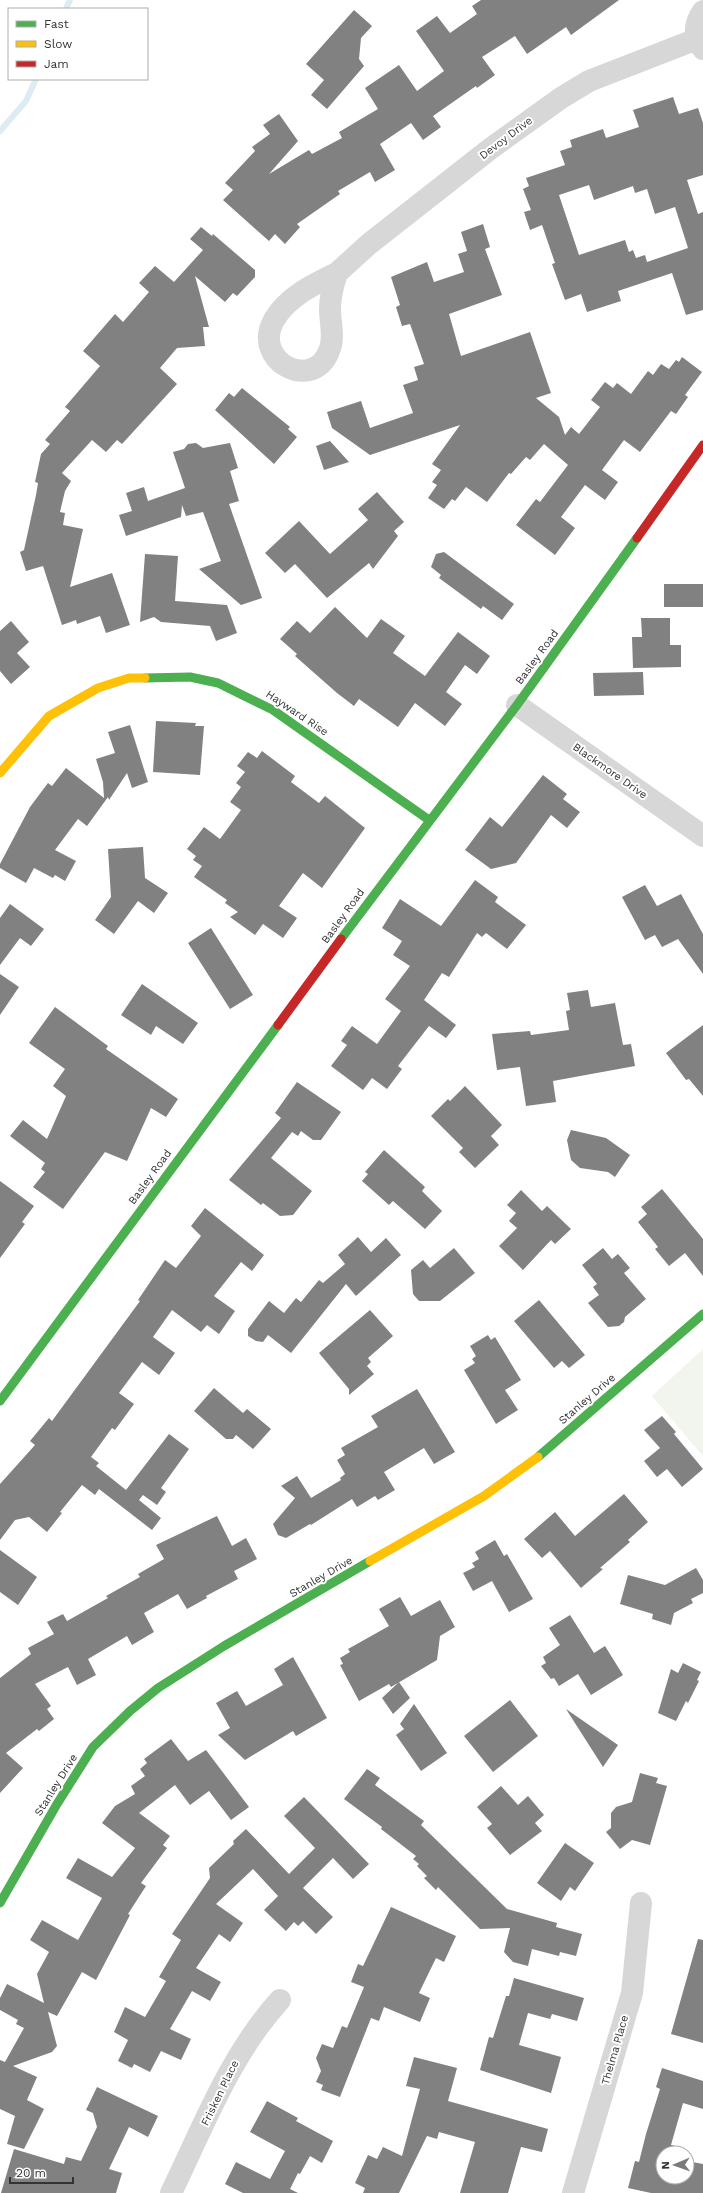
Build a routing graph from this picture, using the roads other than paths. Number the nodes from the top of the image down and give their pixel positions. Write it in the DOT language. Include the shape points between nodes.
graph roads {
  1 [pos="703,11"];
  2 [pos="700,44"];
  3 [pos="337,273"];
  4 [pos="703,445"];
  5 [pos="517,705"];
  6 [pos="0,773"];
  7 [pos="429,820"];
  8 [pos="703,836"];
  9 [pos="703,1314"];
  10 [pos="0,1401"];
  11 [pos="0,1903"];
  12 [pos="641,1903"];
  13 [pos="280,2000"];
  14 [pos="171,2193"];
  15 [pos="573,2193"];
  1 -- 2 [label="street" via="696,24"];
  2 -- 3 [label="street, Devoy Drive" via="589,81 561,98 490,149 375,239"];
  4 -- 5 [label="street, Basley Road"];
  5 -- 7 [label="street, Basley Road"];
  5 -- 8 [label="street, Blackmore Drive"];
  6 -- 7 [label="street, Hayward Rise" via="48,716 98,688 129,678 190,677 218,683 273,710"];
  7 -- 10 [label="street, Basley Road"];
  9 -- 11 [label="street, Stanley Drive" via="535,1460 484,1496 224,1646 158,1688 130,1711 93,1747"];
  12 -- 15 [label="street, Thelma Place" via="632,1993"];
  13 -- 14 [label="street, Frisken Place" via="260,2022 237,2058"];
}
